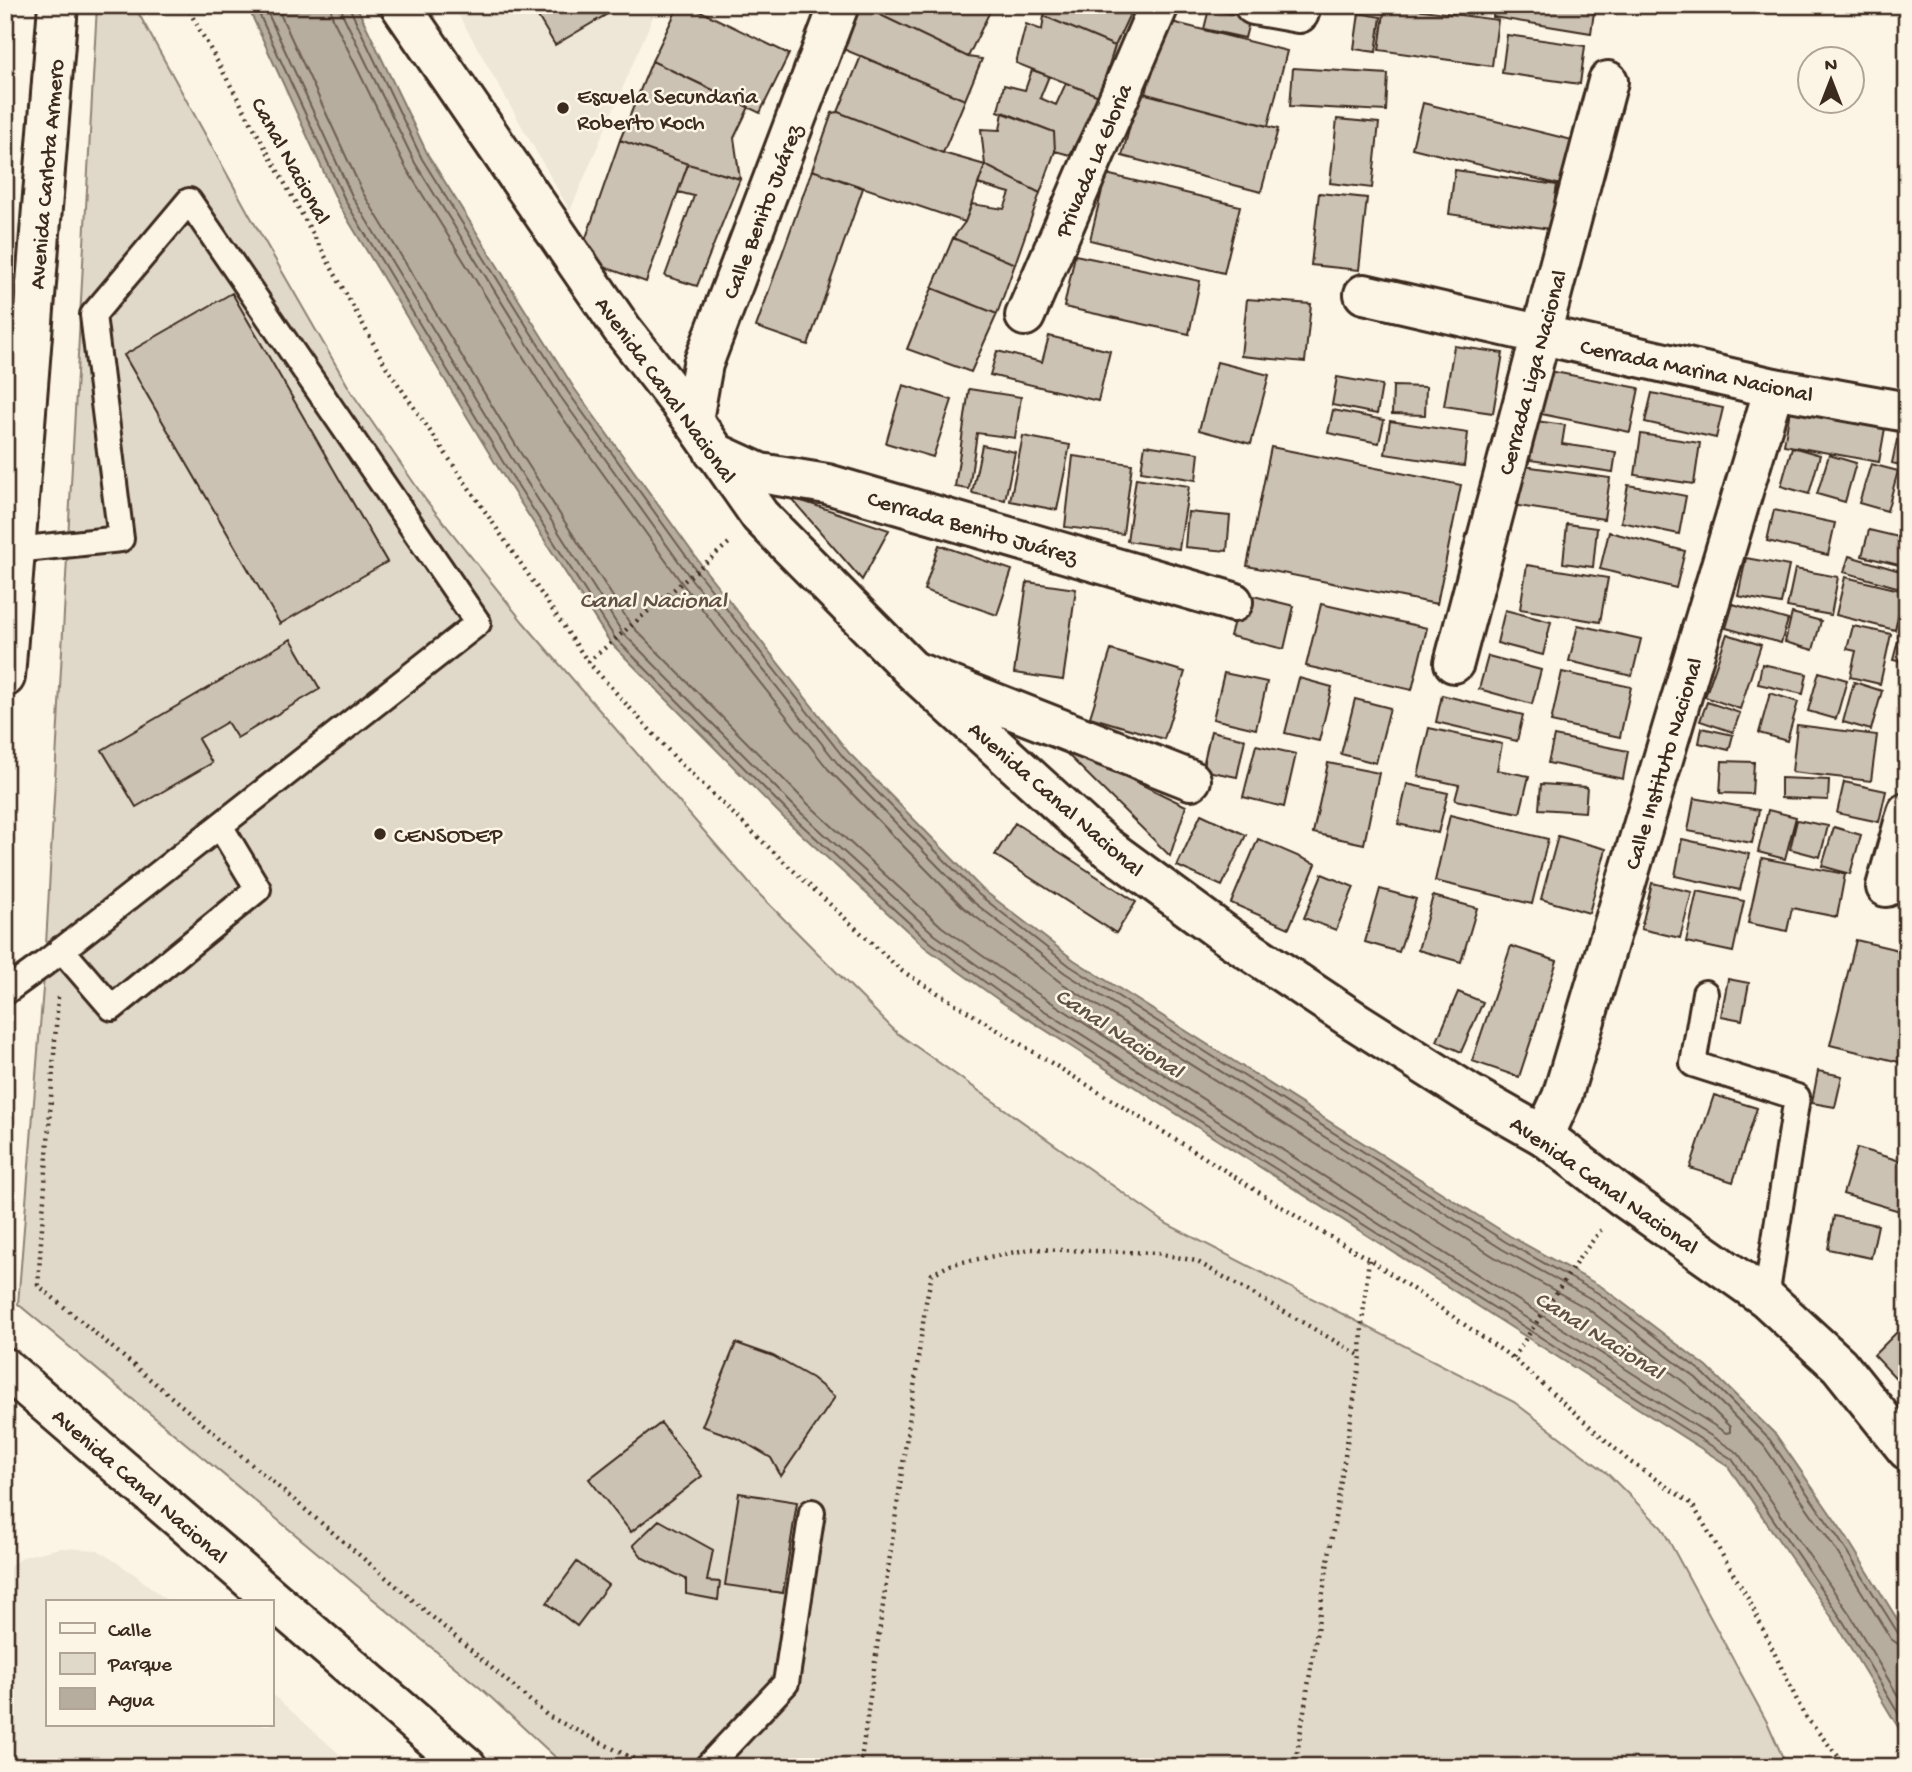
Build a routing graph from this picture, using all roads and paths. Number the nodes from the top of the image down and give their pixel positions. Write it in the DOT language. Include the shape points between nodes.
graph roads {
  1 [pos="58,5"];
  2 [pos="186,5"];
  3 [pos="400,5"];
  4 [pos="839,5"];
  5 [pos="1159,5"];
  6 [pos="1254,5"];
  7 [pos="1299,13"];
  8 [pos="1608,80"];
  9 [pos="1364,295"];
  10 [pos="1024,316"];
  11 [pos="1541,335"];
  12 [pos="1774,388"];
  13 [pos="1907,412"];
  14 [pos="693,420"];
  15 [pos="714,452"];
  16 [pos="15,550"];
  17 [pos="715,556"];
  18 [pos="1233,602"];
  19 [pos="588,662"];
  20 [pos="1454,663"];
  21 [pos="914,671"];
  22 [pos="5,677"];
  23 [pos="1191,780"];
  24 [pos="1907,812"];
  25 [pos="220,826"];
  26 [pos="1886,887"];
  27 [pos="61,949"];
  28 [pos="5,992"];
  29 [pos="1704,993"];
  30 [pos="1545,1136"];
  31 [pos="1599,1232"];
  32 [pos="1369,1259"];
  33 [pos="1766,1298"];
  34 [pos="1361,1356"];
  35 [pos="1513,1358"];
  36 [pos="5,1368"];
  37 [pos="1907,1450"];
  38 [pos="812,1512"];
  39 [pos="467,1767"];
  40 [pos="650,1767"];
  41 [pos="707,1767"];
  42 [pos="860,1767"];
  43 [pos="1295,1767"];
  44 [pos="1847,1767"];
  1 -- 16 [label="street, Avenida Carlota Armero"];
  2 -- 19 [label="path, Canal Nacional" via="387,368"];
  3 -- 14 [label="street, Avenida Canal Nacional" via="622,329"];
  4 -- 14 [label="street, Calle Benito Juárez" via="703,364"];
  5 -- 10 [label="street, Privada La Gloria"];
  6 -- 7 [label="street"];
  8 -- 11 [label="street, Cerrada Liga Nacional"];
  9 -- 11 [label="street, Cerrada Marina Nacional"];
  11 -- 12 [label="street, Cerrada Marina Nacional"];
  11 -- 20 [label="street, Cerrada Liga Nacional"];
  12 -- 13 [label="street, Cerrada Marina Nacional"];
  12 -- 30 [label="street, Calle Instituto Nacional" via="1562,1097"];
  14 -- 15 [label="street, Avenida Canal Nacional"];
  15 -- 18 [label="street, Cerrada Benito Juárez" via="760,473 827,484"];
  15 -- 21 [label="street, Avenida Canal Nacional" via="760,516"];
  16 -- 22 [label="street, Avenida Carlota Armero"];
  16 -- 25 [label="lane" via="121,539 93,315 189,201 478,623"];
  17 -- 19 [label="path"];
  19 -- 32 [label="path, Canal Nacional" via="678,761 902,971"];
  21 -- 23 [label="street"];
  21 -- 30 [label="street, Avenida Canal Nacional" via="1105,846 1352,1019"];
  24 -- 26 [label="street"];
  25 -- 27 [label="lane"];
  25 -- 27 [label="lane" via="258,889 112,1008"];
  27 -- 28 [label="lane"];
  27 -- 40 [label="path" via="38,1285 548,1716"];
  29 -- 33 [label="lane" via="1693,1064 1797,1097"];
  30 -- 33 [label="street, Avenida Canal Nacional"];
  31 -- 35 [label="path"];
  32 -- 34 [label="path"];
  32 -- 35 [label="path, Canal Nacional"];
  33 -- 37 [label="street, Avenida Canal Nacional" via="1839,1365"];
  34 -- 42 [label="path" via="1196,1261 1157,1253 1031,1249 952,1264 932,1274"];
  34 -- 43 [label="path"];
  35 -- 44 [label="path, Canal Nacional" via="1629,1461 1692,1504 1749,1600 1804,1715"];
  36 -- 39 [label="street, Avenida Canal Nacional"];
  38 -- 41 [label="lane" via="786,1683"];
}
